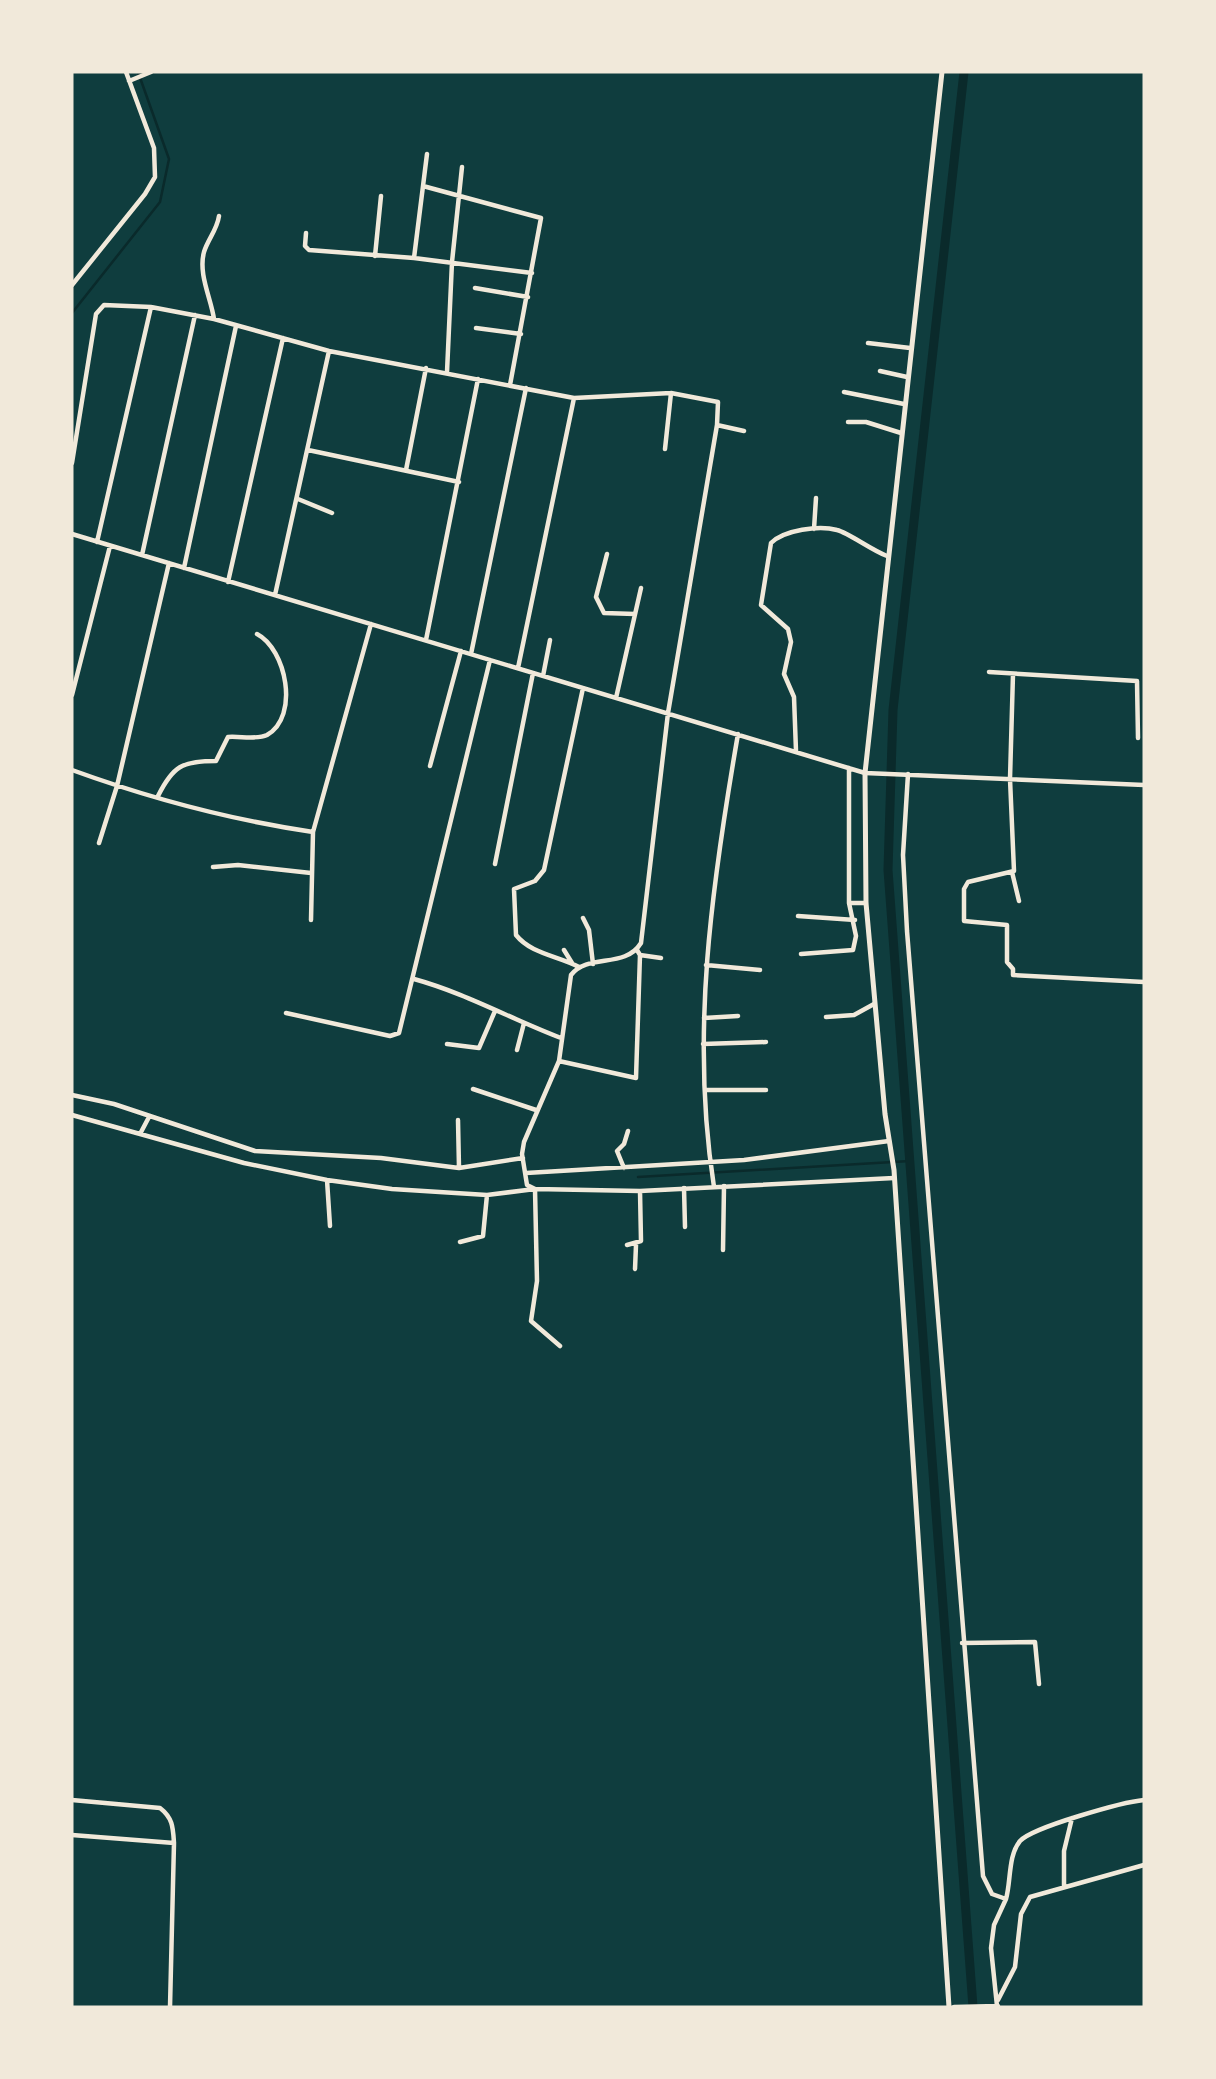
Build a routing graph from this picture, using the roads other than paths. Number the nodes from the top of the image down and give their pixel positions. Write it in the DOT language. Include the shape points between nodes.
graph roads {
  1 [pos="126,72"];
  2 [pos="151,72"];
  3 [pos="942,72"];
  4 [pos="129,81"];
  5 [pos="427,154"];
  6 [pos="462,167"];
  7 [pos="423,186"];
  8 [pos="460,194"];
  9 [pos="381,196"];
  10 [pos="219,216"];
  11 [pos="306,233"];
  12 [pos="375,256"];
  13 [pos="414,258"];
  14 [pos="452,262"];
  15 [pos="532,273"];
  16 [pos="72,285"];
  17 [pos="475,288"];
  18 [pos="528,297"];
  19 [pos="151,307"];
  20 [pos="195,315"];
  21 [pos="214,319"];
  22 [pos="236,326"];
  23 [pos="476,328"];
  24 [pos="520,334"];
  25 [pos="283,338"];
  26 [pos="868,342"];
  27 [pos="910,348"];
  28 [pos="329,351"];
  29 [pos="426,368"];
  30 [pos="880,371"];
  31 [pos="447,372"];
  32 [pos="907,377"];
  33 [pos="478,379"];
  34 [pos="510,385"];
  35 [pos="526,388"];
  36 [pos="844,392"];
  37 [pos="671,393"];
  38 [pos="574,398"];
  39 [pos="904,404"];
  40 [pos="848,422"];
  41 [pos="717,425"];
  42 [pos="744,431"];
  43 [pos="901,433"];
  44 [pos="665,449"];
  45 [pos="308,450"];
  46 [pos="72,463"];
  47 [pos="406,470"];
  48 [pos="459,482"];
  49 [pos="817,498"];
  50 [pos="298,499"];
  51 [pos="332,513"];
  52 [pos="814,529"];
  53 [pos="72,534"];
  54 [pos="97,542"];
  55 [pos="110,546"];
  56 [pos="607,554"];
  57 [pos="142,555"];
  58 [pos="887,556"];
  59 [pos="169,563"];
  60 [pos="184,568"];
  61 [pos="228,582"];
  62 [pos="641,588"];
  63 [pos="275,595"];
  64 [pos="635,614"];
  65 [pos="371,624"];
  66 [pos="257,634"];
  67 [pos="426,640"];
  68 [pos="550,640"];
  69 [pos="461,651"];
  70 [pos="471,654"];
  71 [pos="490,660"];
  72 [pos="518,668"];
  73 [pos="989,672"];
  74 [pos="533,673"];
  75 [pos="1013,674"];
  76 [pos="542,676"];
  77 [pos="583,688"];
  78 [pos="72,695"];
  79 [pos="616,698"];
  80 [pos="668,713"];
  81 [pos="738,734"];
  82 [pos="1138,738"];
  83 [pos="796,751"];
  84 [pos="430,766"];
  85 [pos="849,768"];
  86 [pos="72,770"];
  87 [pos="865,773"];
  88 [pos="905,775"];
  89 [pos="1010,779"];
  90 [pos="1144,785"];
  91 [pos="117,786"];
  92 [pos="158,796"];
  93 [pos="313,832"];
  94 [pos="99,843"];
  95 [pos="495,864"];
  96 [pos="213,867"];
  97 [pos="312,873"];
  98 [pos="1012,873"];
  99 [pos="1018,901"];
  100 [pos="849,903"];
  101 [pos="866,903"];
  102 [pos="797,916"];
  103 [pos="583,918"];
  104 [pos="311,920"];
  105 [pos="855,920"];
  106 [pos="564,950"];
  107 [pos="638,953"];
  108 [pos="801,954"];
  109 [pos="661,958"];
  110 [pos="573,964"];
  111 [pos="593,964"];
  112 [pos="706,965"];
  113 [pos="579,967"];
  114 [pos="760,970"];
  115 [pos="414,978"];
  116 [pos="1144,982"];
  117 [pos="874,1004"];
  118 [pos="495,1011"];
  119 [pos="286,1013"];
  120 [pos="738,1016"];
  121 [pos="827,1017"];
  122 [pos="704,1018"];
  123 [pos="524,1023"];
  124 [pos="561,1038"];
  125 [pos="766,1042"];
  126 [pos="447,1044"];
  127 [pos="703,1044"];
  128 [pos="517,1050"];
  129 [pos="559,1061"];
  130 [pos="473,1089"];
  131 [pos="706,1090"];
  132 [pos="766,1090"];
  133 [pos="72,1095"];
  134 [pos="536,1110"];
  135 [pos="72,1115"];
  136 [pos="149,1117"];
  137 [pos="458,1120"];
  138 [pos="628,1131"];
  139 [pos="140,1134"];
  140 [pos="889,1141"];
  141 [pos="523,1158"];
  142 [pos="712,1165"];
  143 [pos="459,1168"];
  144 [pos="624,1168"];
  145 [pos="526,1175"];
  146 [pos="894,1178"];
  147 [pos="327,1180"];
  148 [pos="713,1184"];
  149 [pos="724,1186"];
  150 [pos="684,1188"];
  151 [pos="535,1189"];
  152 [pos="640,1191"];
  153 [pos="487,1195"];
  154 [pos="330,1226"];
  155 [pos="685,1227"];
  156 [pos="460,1242"];
  157 [pos="627,1245"];
  158 [pos="636,1245"];
  159 [pos="723,1250"];
  160 [pos="635,1269"];
  161 [pos="560,1346"];
  162 [pos="962,1643"];
  163 [pos="1038,1684"];
  164 [pos="72,1800"];
  165 [pos="1144,1800"];
  166 [pos="1072,1818"];
  167 [pos="72,1835"];
  168 [pos="174,1843"];
  169 [pos="1144,1865"];
  170 [pos="1064,1886"];
  171 [pos="1006,1899"];
  172 [pos="998,2004"];
  173 [pos="988,2006"];
  174 [pos="170,2007"];
  175 [pos="953,2007"];
  1 -- 4 [label="street"];
  2 -- 4 [label="street"];
  3 -- 27 [label="street"];
  4 -- 16 [label="street" via="154,148 155,177"];
  5 -- 7 [label="street"];
  6 -- 8 [label="street"];
  7 -- 8 [label="street"];
  7 -- 13 [label="street"];
  8 -- 14 [label="street"];
  8 -- 15 [label="street" via="541,218"];
  9 -- 12 [label="street"];
  10 -- 21 [label="street" via="204,252"];
  11 -- 12 [label="street" via="309,250"];
  12 -- 13 [label="street"];
  13 -- 14 [label="street"];
  14 -- 15 [label="street"];
  14 -- 31 [label="street"];
  15 -- 18 [label="street"];
  17 -- 18 [label="street"];
  18 -- 24 [label="street"];
  19 -- 20 [label="street"];
  19 -- 46 [label="street" via="104,305 96,314"];
  19 -- 54 [label="street"];
  20 -- 21 [label="street"];
  20 -- 57 [label="street"];
  21 -- 22 [label="street"];
  22 -- 25 [label="street"];
  22 -- 60 [label="street"];
  23 -- 24 [label="street"];
  24 -- 34 [label="street"];
  25 -- 28 [label="street"];
  25 -- 61 [label="street"];
  26 -- 27 [label="street"];
  27 -- 32 [label="street"];
  28 -- 29 [label="street"];
  28 -- 45 [label="street"];
  29 -- 31 [label="street"];
  29 -- 47 [label="street"];
  30 -- 32 [label="street"];
  31 -- 33 [label="street"];
  32 -- 39 [label="street"];
  33 -- 34 [label="street"];
  33 -- 48 [label="street"];
  34 -- 35 [label="street"];
  35 -- 38 [label="street"];
  35 -- 70 [label="street"];
  36 -- 39 [label="street"];
  37 -- 38 [label="street"];
  37 -- 41 [label="street" via="718,402"];
  37 -- 44 [label="street"];
  38 -- 72 [label="street"];
  39 -- 43 [label="street"];
  40 -- 43 [label="street" via="866,422"];
  41 -- 42 [label="street"];
  41 -- 80 [label="street"];
  43 -- 58 [label="street"];
  45 -- 47 [label="street"];
  45 -- 50 [label="street"];
  47 -- 48 [label="street"];
  48 -- 67 [label="street"];
  49 -- 52 [label="street"];
  50 -- 51 [label="street"];
  50 -- 63 [label="street"];
  52 -- 58 [label="street" via="837,530"];
  52 -- 83 [label="street" via="771,543 761,605 788,629 784,674 794,697"];
  53 -- 54 [label="street"];
  54 -- 55 [label="street"];
  55 -- 57 [label="street"];
  55 -- 78 [label="street"];
  56 -- 64 [label="street" via="596,597 604,613"];
  57 -- 59 [label="street"];
  58 -- 87 [label="street"];
  59 -- 60 [label="street"];
  59 -- 91 [label="street"];
  60 -- 61 [label="street"];
  61 -- 63 [label="street"];
  62 -- 64 [label="street"];
  63 -- 65 [label="street"];
  64 -- 79 [label="street"];
  65 -- 67 [label="street"];
  65 -- 93 [label="street"];
  66 -- 92 [label="street" via="272,646 285,681 285,708 277,727 265,736 228,737 216,761 176,767"];
  67 -- 69 [label="street"];
  68 -- 76 [label="street"];
  69 -- 70 [label="street"];
  69 -- 84 [label="street"];
  70 -- 71 [label="street"];
  71 -- 72 [label="street"];
  71 -- 115 [label="street"];
  72 -- 74 [label="street"];
  73 -- 75 [label="street"];
  74 -- 76 [label="street"];
  74 -- 95 [label="street"];
  75 -- 82 [label="street" via="1137,681"];
  75 -- 89 [label="street"];
  76 -- 77 [label="street"];
  77 -- 79 [label="street"];
  77 -- 110 [label="street" via="544,870 535,881 514,888 516,935 534,950"];
  79 -- 80 [label="street"];
  80 -- 81 [label="street"];
  80 -- 107 [label="street"];
  81 -- 83 [label="street"];
  81 -- 112 [label="street"];
  83 -- 85 [label="street"];
  85 -- 87 [label="street"];
  85 -- 100 [label="street"];
  86 -- 91 [label="street"];
  87 -- 88 [label="street"];
  87 -- 101 [label="street"];
  88 -- 89 [label="street"];
  88 -- 162 [label="street" via="907,931"];
  89 -- 90 [label="street"];
  89 -- 98 [label="street"];
  91 -- 92 [label="street"];
  91 -- 94 [label="street"];
  92 -- 93 [label="street"];
  93 -- 97 [label="street"];
  96 -- 97 [label="street" via="238,865"];
  97 -- 104 [label="street"];
  98 -- 99 [label="street"];
  98 -- 116 [label="street" via="974,879 965,885 964,896 965,923 1007,926 1007,962 1013,975"];
  100 -- 101 [label="street"];
  100 -- 105 [label="street"];
  101 -- 117 [label="street"];
  102 -- 105 [label="street"];
  103 -- 111 [label="street"];
  105 -- 108 [label="street" via="853,950"];
  106 -- 110 [label="street"];
  107 -- 109 [label="street"];
  107 -- 111 [label="street"];
  107 -- 129 [label="street" via="636,1078"];
  110 -- 113 [label="street"];
  111 -- 113 [label="street"];
  112 -- 114 [label="street"];
  112 -- 122 [label="street"];
  113 -- 124 [label="street" via="569,981"];
  115 -- 118 [label="street" via="451,989"];
  115 -- 119 [label="street" via="395,1036"];
  117 -- 121 [label="street" via="854,1015"];
  117 -- 140 [label="street"];
  118 -- 123 [label="street"];
  118 -- 126 [label="street" via="479,1048"];
  120 -- 122 [label="street"];
  122 -- 127 [label="street"];
  123 -- 124 [label="street"];
  123 -- 128 [label="street"];
  124 -- 129 [label="street"];
  125 -- 127 [label="street"];
  127 -- 131 [label="street"];
  129 -- 134 [label="street"];
  130 -- 134 [label="street"];
  131 -- 132 [label="street"];
  131 -- 142 [label="street"];
  133 -- 136 [label="street"];
  134 -- 141 [label="street"];
  135 -- 139 [label="street"];
  136 -- 139 [label="street"];
  136 -- 143 [label="street" via="255,1151 381,1157"];
  137 -- 143 [label="street"];
  138 -- 144 [label="street" via="617,1151"];
  139 -- 147 [label="street"];
  140 -- 142 [label="street"];
  140 -- 146 [label="street"];
  141 -- 143 [label="street"];
  141 -- 145 [label="street"];
  142 -- 144 [label="street"];
  142 -- 148 [label="street"];
  144 -- 145 [label="street"];
  145 -- 151 [label="street" via="527,1185"];
  146 -- 149 [label="street"];
  146 -- 175 [label="street"];
  147 -- 153 [label="street"];
  147 -- 154 [label="street"];
  148 -- 149 [label="street"];
  148 -- 150 [label="street"];
  149 -- 159 [label="street"];
  150 -- 152 [label="street"];
  150 -- 155 [label="street"];
  151 -- 152 [label="street"];
  151 -- 153 [label="street"];
  151 -- 161 [label="street" via="537,1281 531,1321"];
  152 -- 158 [label="street" via="641,1241"];
  153 -- 156 [label="street" via="483,1236"];
  157 -- 158 [label="street"];
  158 -- 160 [label="street"];
  162 -- 163 [label="street" via="1035,1642"];
  162 -- 171 [label="street" via="983,1876 992,1894"];
  164 -- 168 [label="street" via="160,1808 173,1824"];
  165 -- 166 [label="street"];
  166 -- 170 [label="street"];
  166 -- 171 [label="street" via="1019,1842"];
  167 -- 168 [label="street"];
  168 -- 174 [label="street"];
  169 -- 170 [label="street"];
  170 -- 172 [label="street" via="1030,1897 1023,1905 1015,1967"];
  171 -- 172 [label="street" via="990,1948"];
  172 -- 173 [label="street"];
  173 -- 175 [label="street"];
}
